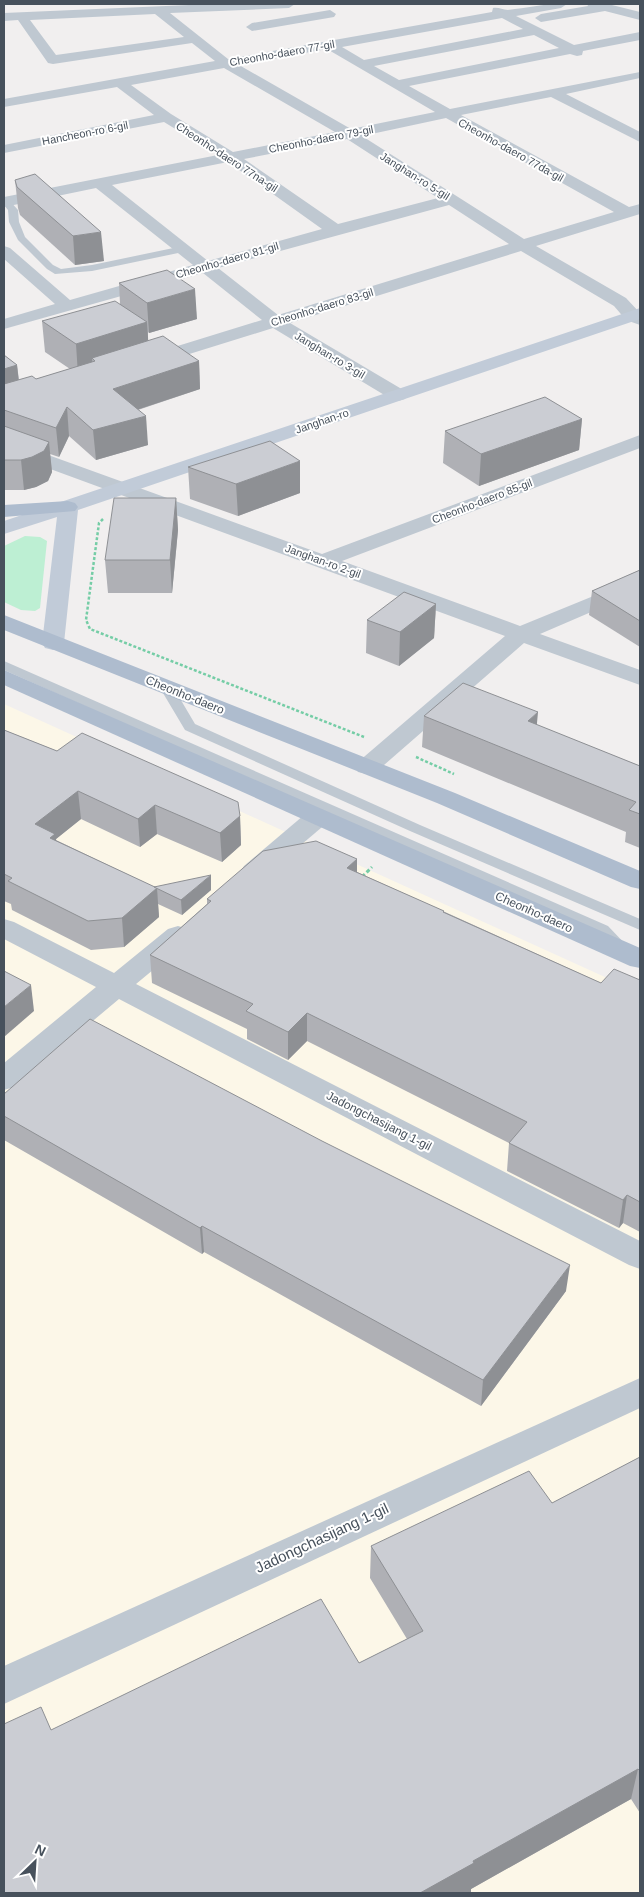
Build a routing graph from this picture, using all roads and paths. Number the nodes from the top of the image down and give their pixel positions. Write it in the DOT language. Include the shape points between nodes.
graph roads {
  1 [pos="289,4"];
  2 [pos="311,4"];
  3 [pos="480,4"];
  4 [pos="561,4"];
  5 [pos="593,4"];
  6 [pos="229,5"];
  7 [pos="606,7"];
  8 [pos="159,11"];
  9 [pos="330,14"];
  10 [pos="502,14"];
  11 [pos="4,16"];
  12 [pos="21,16"];
  13 [pos="640,16"];
  14 [pos="518,22"];
  15 [pos="640,22"];
  16 [pos="622,25"];
  17 [pos="252,27"];
  18 [pos="535,30"];
  19 [pos="568,35"];
  20 [pos="640,36"];
  21 [pos="372,37"];
  22 [pos="550,38"];
  23 [pos="195,39"];
  24 [pos="329,44"];
  25 [pos="572,50"];
  26 [pos="596,59"];
  27 [pos="225,63"];
  28 [pos="362,64"];
  29 [pos="613,65"];
  30 [pos="639,75"];
  31 [pos="119,82"];
  32 [pos="397,84"];
  33 [pos="552,92"];
  34 [pos="4,103"];
  35 [pos="446,113"];
  36 [pos="166,117"];
  37 [pos="349,134"];
  38 [pos="640,138"];
  39 [pos="4,149"];
  40 [pos="228,156"];
  41 [pos="99,182"];
  42 [pos="452,199"];
  43 [pos="4,202"];
  44 [pos="634,211"];
  45 [pos="335,230"];
  46 [pos="522,245"];
  47 [pos="183,249"];
  48 [pos="4,251"];
  49 [pos="205,266"];
  50 [pos="67,306"];
  51 [pos="637,316"];
  52 [pos="274,321"];
  53 [pos="4,324"];
  54 [pos="134,365"];
  55 [pos="398,395"];
  56 [pos="640,441"];
  57 [pos="4,445"];
  58 [pos="124,488"];
  59 [pos="68,507"];
  60 [pos="4,511"];
  61 [pos="105,518"];
  62 [pos="4,528"];
  63 [pos="323,561"];
  64 [pos="640,583"];
  65 [pos="4,622"];
  66 [pos="521,634"];
  67 [pos="53,643"];
  68 [pos="6,676"];
  69 [pos="640,678"];
  70 [pos="167,688"];
  71 [pos="369,739"];
  72 [pos="367,767"];
  73 [pos="319,816"];
  74 [pos="640,880"];
  75 [pos="232,890"];
  76 [pos="194,922"];
  77 [pos="640,925"];
  78 [pos="4,928"];
  79 [pos="633,955"];
  80 [pos="118,986"];
  81 [pos="4,1079"];
  82 [pos="640,1256"];
  83 [pos="640,1392"];
  84 [pos="4,1685"];
  1 -- 6 [label="street"];
  2 -- 9 [label="street"];
  3 -- 10 [label="street"];
  4 -- 10 [label="street, Cheonho-daero 77-gil"];
  5 -- 7 [label="street"];
  6 -- 8 [label="street"];
  7 -- 13 [label="street"];
  7 -- 14 [label="street"];
  8 -- 12 [label="street"];
  8 -- 23 [label="street, Janghan-ro 5-gil"];
  9 -- 17 [label="street"];
  9 -- 21 [label="street"];
  10 -- 14 [label="street"];
  10 -- 21 [label="street, Cheonho-daero 77-gil"];
  11 -- 12 [label="street"];
  12 -- 23 [label="street" via="53,60"];
  14 -- 18 [label="street"];
  15 -- 16 [label="street"];
  18 -- 22 [label="street"];
  18 -- 28 [label="street"];
  19 -- 22 [label="street"];
  20 -- 25 [label="street"];
  21 -- 24 [label="street, Cheonho-daero 77-gil"];
  22 -- 25 [label="street"];
  23 -- 27 [label="street, Janghan-ro 5-gil"];
  24 -- 27 [label="street, Cheonho-daero 77-gil"];
  24 -- 28 [label="street, Cheonho-daero 77da-gil"];
  25 -- 26 [label="street"];
  25 -- 32 [label="street"];
  27 -- 31 [label="street, Cheonho-daero 77-gil"];
  27 -- 37 [label="street, Janghan-ro 5-gil"];
  28 -- 32 [label="street, Cheonho-daero 77da-gil"];
  29 -- 30 [label="street"];
  30 -- 33 [label="street, Cheonho-daero 79-gil"];
  31 -- 34 [label="street, Cheonho-daero 77-gil"];
  31 -- 36 [label="street, Cheonho-daero 77na-gil"];
  32 -- 35 [label="street, Cheonho-daero 77da-gil"];
  33 -- 35 [label="street, Cheonho-daero 79-gil"];
  33 -- 38 [label="street"];
  35 -- 37 [label="street, Cheonho-daero 79-gil"];
  35 -- 44 [label="street, Cheonho-daero 77da-gil"];
  36 -- 39 [label="street, Hancheon-ro 6-gil"];
  36 -- 40 [label="street, Cheonho-daero 77na-gil"];
  37 -- 40 [label="street, Cheonho-daero 79-gil"];
  37 -- 42 [label="street, Janghan-ro 5-gil"];
  40 -- 41 [label="street, Cheonho-daero 79-gil"];
  40 -- 45 [label="street, Cheonho-daero 77na-gil"];
  41 -- 43 [label="street, Cheonho-daero 79-gil"];
  41 -- 47 [label="street, Janghan-ro 3-gil"];
  42 -- 45 [label="street, Cheonho-daero 81-gil"];
  42 -- 46 [label="street, Janghan-ro 5-gil"];
  43 -- 47 [label="lane" via="13,210 21,238 59,272"];
  44 -- 46 [label="street, Cheonho-daero 83-gil"];
  45 -- 49 [label="street, Cheonho-daero 81-gil"];
  46 -- 51 [label="street, Janghan-ro 5-gil" via="620,302"];
  46 -- 52 [label="street, Cheonho-daero 83-gil"];
  47 -- 49 [label="street, Janghan-ro 3-gil"];
  48 -- 50 [label="street"];
  49 -- 50 [label="street, Cheonho-daero 81-gil"];
  49 -- 52 [label="street, Janghan-ro 3-gil"];
  50 -- 53 [label="street, Cheonho-daero 81-gil"];
  51 -- 55 [label="street, Janghan-ro"];
  52 -- 54 [label="street, Cheonho-daero 83-gil"];
  52 -- 55 [label="street, Janghan-ro 3-gil"];
  55 -- 58 [label="street, Janghan-ro"];
  56 -- 63 [label="street, Cheonho-daero 85-gil"];
  57 -- 58 [label="street, Janghan-ro 2-gil"];
  58 -- 59 [label="street, Janghan-ro"];
  58 -- 63 [label="street, Janghan-ro 2-gil"];
  59 -- 60 [label="main road"];
  59 -- 62 [label="street, Janghan-ro"];
  59 -- 67 [label="street"];
  61 -- 71 [label="path" via="99,523 86,620 90,629"];
  63 -- 66 [label="street, Janghan-ro 2-gil"];
  64 -- 66 [label="street"];
  65 -- 67 [label="main road, Cheonho-daero"];
  66 -- 69 [label="street, Janghan-ro 2-gil"];
  66 -- 72 [label="street"];
  67 -- 70 [label="main road, Cheonho-daero"];
  68 -- 73 [label="main road, Cheonho-daero"];
  68 -- 79 [label="lane" via="602,930"];
  70 -- 72 [label="main road, Cheonho-daero"];
  70 -- 77 [label="lane" via="190,727"];
  72 -- 74 [label="main road, Cheonho-daero"];
  73 -- 75 [label="street"];
  73 -- 79 [label="main road, Cheonho-daero"];
  76 -- 80 [label="street"];
  78 -- 80 [label="street, Jadongchasijang 1-gil"];
  80 -- 81 [label="street"];
  80 -- 82 [label="street, Jadongchasijang 1-gil"];
  83 -- 84 [label="street, Jadongchasijang 1-gil"];
}
